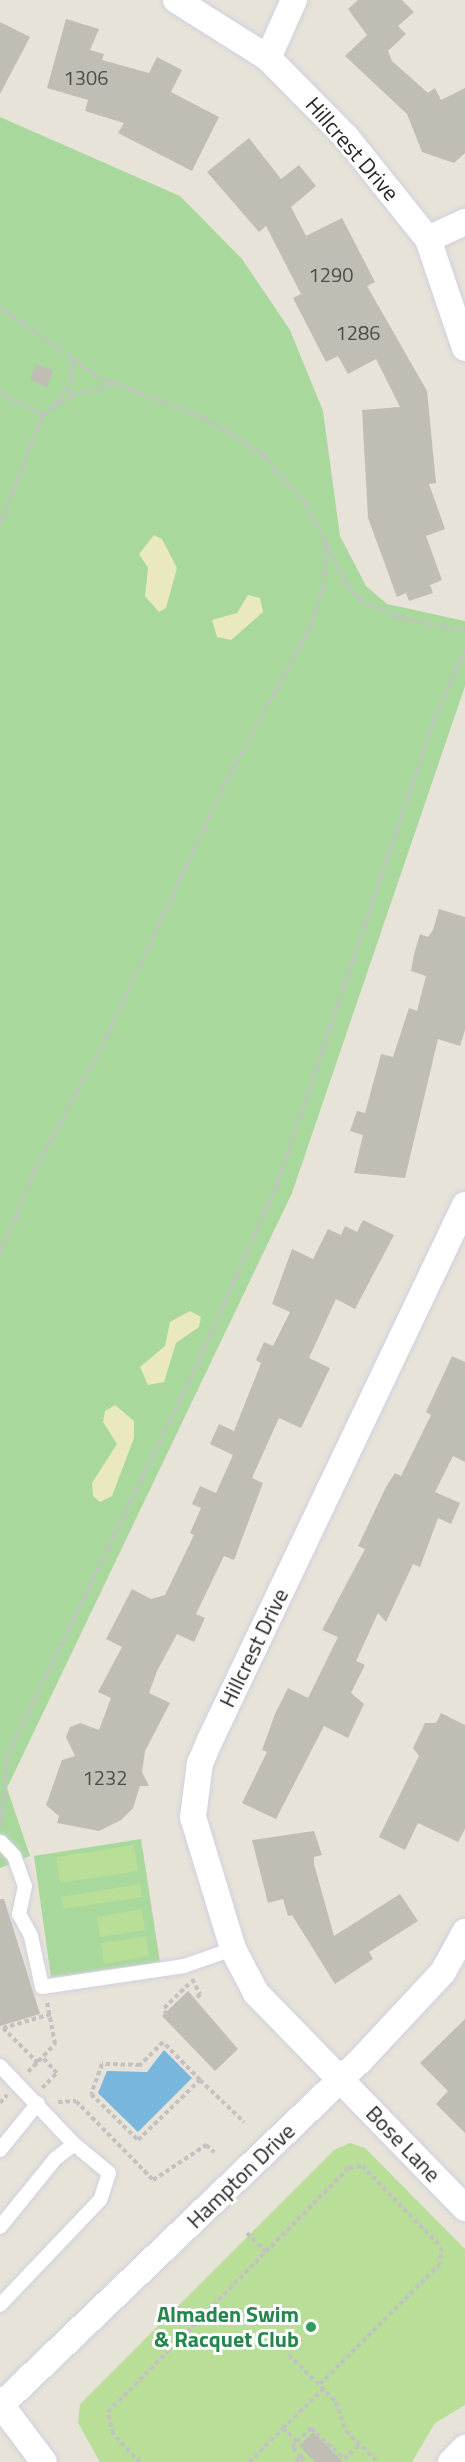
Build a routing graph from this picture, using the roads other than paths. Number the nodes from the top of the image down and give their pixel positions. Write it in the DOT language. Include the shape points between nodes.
graph roads {
  1 [pos="176,0"];
  2 [pos="294,0"];
  3 [pos="268,58"];
  4 [pos="465,222"];
  5 [pos="428,238"];
  6 [pos="465,348"];
  7 [pos="465,1205"];
  8 [pos="1,1842"];
  9 [pos="465,1932"];
  10 [pos="232,1949"];
  11 [pos="0,2066"];
  12 [pos="340,2080"];
  13 [pos="45,2098"];
  14 [pos="74,2144"];
  15 [pos="0,2150"];
  16 [pos="465,2208"];
  17 [pos="0,2227"];
  18 [pos="0,2305"];
  19 [pos="0,2405"];
  20 [pos="465,2448"];
  21 [pos="44,2462"];
  22 [pos="451,2462"];
  1 -- 3 [label="street, Hillcrest Drive"];
  2 -- 3 [label="street"];
  3 -- 5 [label="street, Hillcrest Drive" via="346,138"];
  4 -- 5 [label="street"];
  5 -- 6 [label="street, Hillcrest Drive"];
  7 -- 10 [label="street, Hillcrest Drive" via="200,1763 195,1836"];
  8 -- 10 [label="lane" via="14,1856 24,1886 19,1914 31,1936 42,1987 174,1968"];
  9 -- 12 [label="street, Hampton Drive" via="443,1972"];
  10 -- 12 [label="street, Hillcrest Drive" via="271,2011"];
  11 -- 13 [label="lane"];
  12 -- 16 [label="street, Bose Lane"];
  12 -- 19 [label="street, Hampton Drive"];
  13 -- 14 [label="lane"];
  13 -- 15 [label="lane"];
  14 -- 17 [label="lane" via="55,2159"];
  14 -- 18 [label="lane" via="109,2173 100,2200"];
  19 -- 21 [label="street"];
  20 -- 22 [label="street"];
}
